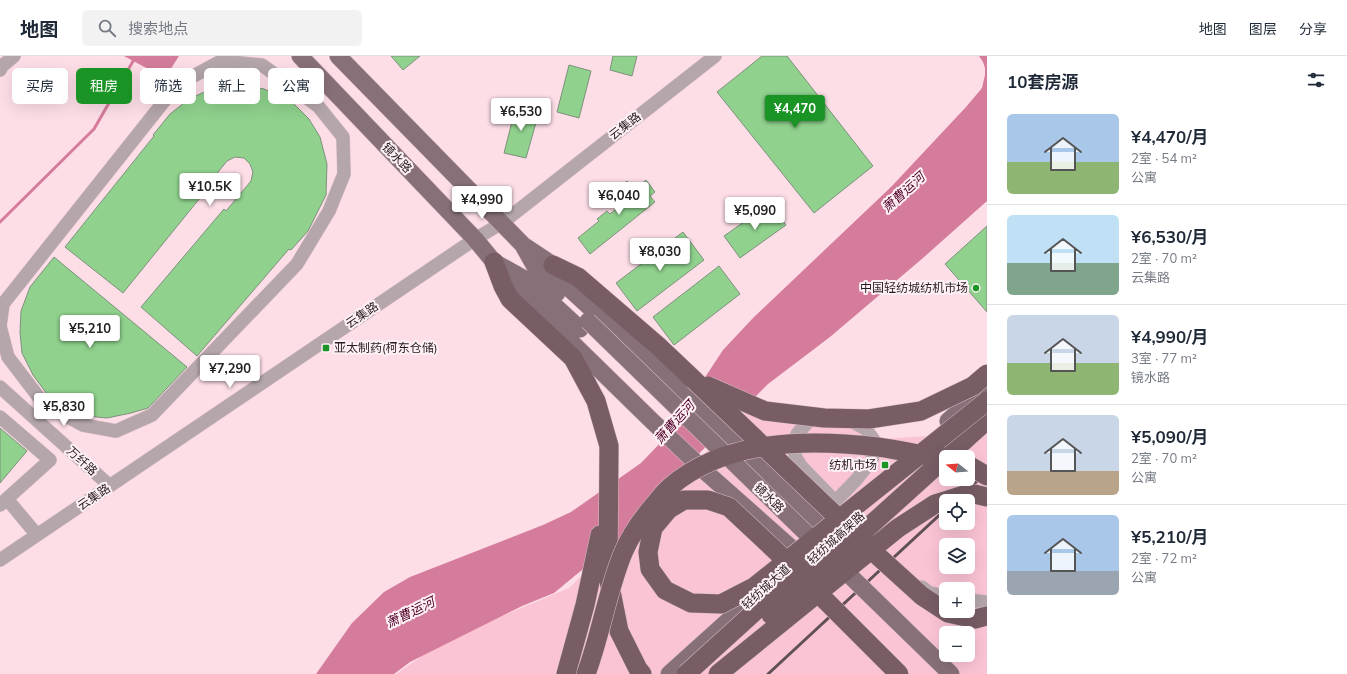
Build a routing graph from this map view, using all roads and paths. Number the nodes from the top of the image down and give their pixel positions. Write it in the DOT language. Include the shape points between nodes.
graph roads {
  1 [pos="14,56"];
  2 [pos="300,56"];
  3 [pos="338,56"];
  4 [pos="715,56"];
  5 [pos="266,61"];
  6 [pos="0,70"];
  7 [pos="502,223"];
  8 [pos="475,239"];
  9 [pos="523,245"];
  10 [pos="494,262"];
  11 [pos="553,264"];
  12 [pos="503,286"];
  13 [pos="584,325"];
  14 [pos="987,374"];
  15 [pos="687,384"];
  16 [pos="987,387"];
  17 [pos="0,388"];
  18 [pos="987,401"];
  19 [pos="0,417"];
  20 [pos="987,420"];
  21 [pos="987,430"];
  22 [pos="955,450"];
  23 [pos="965,450"];
  24 [pos="939,457"];
  25 [pos="939,464"];
  26 [pos="975,469"];
  27 [pos="939,473"];
  28 [pos="987,476"];
  29 [pos="110,486"];
  30 [pos="608,496"];
  31 [pos="987,497"];
  32 [pos="832,498"];
  33 [pos="3,502"];
  34 [pos="823,525"];
  35 [pos="37,535"];
  36 [pos="850,554"];
  37 [pos="800,556"];
  38 [pos="0,560"];
  39 [pos="902,570"];
  40 [pos="822,579"];
  41 [pos="939,595"];
  42 [pos="975,601"];
  43 [pos="987,602"];
  44 [pos="987,616"];
  45 [pos="566,674"];
  46 [pos="586,674"];
  47 [pos="642,674"];
  48 [pos="669,674"];
  49 [pos="686,674"];
  50 [pos="706,674"];
  51 [pos="718,674"];
  52 [pos="899,674"];
  53 [pos="936,674"];
  54 [pos="951,674"];
  1 -- 6 [label="street"];
  2 -- 8 [label="main road, 镜水路"];
  3 -- 7 [label="main road"];
  4 -- 7 [label="street, 云集路"];
  5 -- 5 [label="street" via="318,106 344,137 344,174 329,210 298,264 152,415 116,431 83,425 44,404 8,357 0,326 3,304 177,85 221,62"];
  7 -- 8 [label="street, 云集路"];
  7 -- 9 [label="main road"];
  8 -- 10 [label="main road, 镜水路"];
  8 -- 29 [label="street, 云集路"];
  9 -- 11 [label="main road"];
  9 -- 13 [label="main road" via="542,279"];
  10 -- 12 [label="highway"];
  10 -- 13 [label="main road" via="528,281"];
  11 -- 15 [label="main road" via="572,291"];
  11 -- 15 [label="highway" via="578,277 657,345"];
  12 -- 30 [label="highway" via="510,299 573,358 596,401 609,446"];
  12 -- 37 [label="main road" via="518,290 652,421"];
  13 -- 53 [label="main road, bridge"];
  13 -- 54 [label="main road, 镜水路, bridge"];
  14 -- 15 [label="highway, bridge" via="973,386 921,411 869,419 824,418 765,411"];
  15 -- 34 [label="main road" via="734,440"];
  15 -- 44 [label="highway, bridge" via="922,596 948,613 974,619"];
  16 -- 34 [label="main road, 轻纺城大道"];
  17 -- 29 [label="street, 万纤路"];
  18 -- 49 [label="highway, 轻纺城高架路, bridge"];
  18 -- 52 [label="highway, bridge" via="791,558 785,563 779,568 754,587 721,604 691,603 665,590 650,569 648,552 653,528 669,510 684,500 708,500 729,507 783,557 788,563"];
  19 -- 33 [label="street" via="50,460"];
  20 -- 22 [label="highway, 轻纺城高架路"];
  21 -- 23 [label="main road"];
  24 -- 46 [label="highway, bridge" via="878,447 827,444 774,445 731,454 697,468 669,487 643,518 623,552"];
  25 -- 50 [label="highway, 轻纺城高架路, bridge"];
  26 -- 28 [label="highway, bridge"];
  27 -- 36 [label="main road"];
  29 -- 35 [label="street, 云集路"];
  30 -- 45 [label="highway" via="585,605"];
  30 -- 47 [label="highway, bridge" via="608,576 619,631"];
  31 -- 51 [label="highway, bridge" via="970,493 935,504 898,528"];
  32 -- 34 [label="street" via="795,456 797,434 808,422 822,414 849,420 861,426 875,442 872,460"];
  33 -- 35 [label="street"];
  34 -- 36 [label="main road"];
  34 -- 37 [label="main road, 轻纺城大道"];
  35 -- 38 [label="street, 云集路"];
  36 -- 40 [label="main road"];
  37 -- 40 [label="main road"];
  37 -- 48 [label="main road, 轻纺城大道"];
  39 -- 41 [label="street" via="928,592"];
  40 -- 51 [label="main road"];
  42 -- 43 [label="street"];
}
